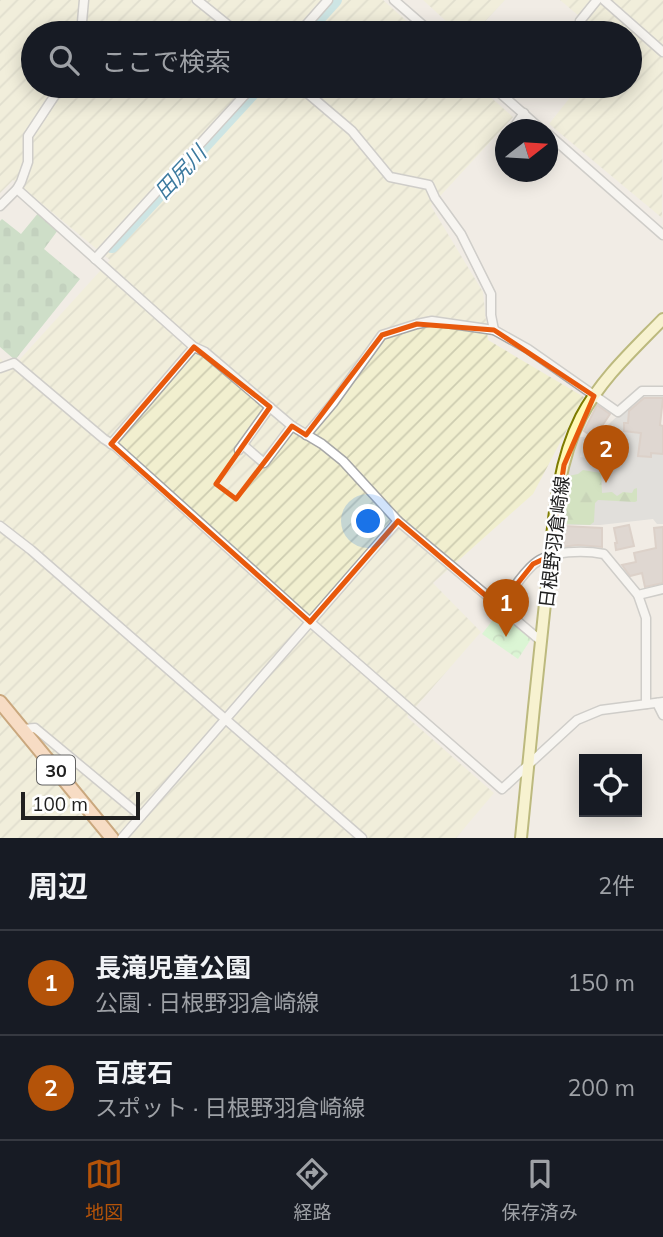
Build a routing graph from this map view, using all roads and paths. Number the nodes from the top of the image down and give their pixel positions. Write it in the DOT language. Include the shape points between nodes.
graph roads {
  1 [pos="85,0"];
  2 [pos="197,0"];
  3 [pos="328,0"];
  4 [pos="394,0"];
  5 [pos="597,0"];
  6 [pos="604,0"];
  7 [pos="82,21"];
  8 [pos="223,21"];
  9 [pos="310,21"];
  10 [pos="418,21"];
  11 [pos="580,21"];
  12 [pos="628,21"];
  13 [pos="642,33"];
  14 [pos="663,52"];
  15 [pos="53,98"];
  16 [pos="242,98"];
  17 [pos="313,98"];
  18 [pos="506,98"];
  19 [pos="524,113"];
  20 [pos="520,119"];
  21 [pos="530,119"];
  22 [pos="558,143"];
  23 [pos="17,189"];
  24 [pos="0,206"];
  25 [pos="663,235"];
  26 [pos="95,259"];
  27 [pos="663,319"];
  28 [pos="494,330"];
  29 [pos="194,347"];
  30 [pos="0,368"];
  31 [pos="663,391"];
  32 [pos="594,396"];
  33 [pos="270,407"];
  34 [pos="292,426"];
  35 [pos="306,435"];
  36 [pos="111,444"];
  37 [pos="398,521"];
  38 [pos="0,526"];
  39 [pos="550,556"];
  40 [pos="663,589"];
  41 [pos="638,595"];
  42 [pos="499,607"];
  43 [pos="310,622"];
  44 [pos="541,641"];
  45 [pos="0,702"];
  46 [pos="660,703"];
  47 [pos="646,704"];
  48 [pos="663,715"];
  49 [pos="225,719"];
  50 [pos="22,729"];
  51 [pos="528,765"];
  52 [pos="141,816"];
  53 [pos="112,838"];
  54 [pos="122,838"];
  55 [pos="362,838"];
  56 [pos="520,838"];
  1 -- 7 [label="street"];
  2 -- 8 [label="street"];
  3 -- 9 [label="street"];
  4 -- 10 [label="street"];
  5 -- 11 [label="street"];
  6 -- 12 [label="street"];
  13 -- 14 [label="street"];
  15 -- 23 [label="street" via="28,136 28,162"];
  16 -- 26 [label="street"];
  17 -- 28 [label="street" via="352,131 390,177 429,185 461,234 491,294"];
  18 -- 19 [label="street"];
  19 -- 20 [label="street"];
  19 -- 21 [label="street"];
  22 -- 25 [label="street"];
  23 -- 24 [label="street"];
  23 -- 26 [label="street"];
  26 -- 29 [label="street"];
  27 -- 32 [label="main road, 日根野羽倉崎線"];
  28 -- 32 [label="street"];
  28 -- 35 [label="street" via="432,321 382,335"];
  29 -- 33 [label="street"];
  29 -- 36 [label="street"];
  30 -- 36 [label="street" via="14,363"];
  31 -- 32 [label="street" via="642,390 618,412"];
  32 -- 39 [label="main road, 日根野羽倉崎線" via="564,465"];
  33 -- 34 [label="street"];
  33 -- 34 [label="street" via="241,448 264,463"];
  34 -- 35 [label="street"];
  35 -- 37 [label="street" via="343,461"];
  36 -- 43 [label="street"];
  37 -- 42 [label="street"];
  37 -- 43 [label="street"];
  38 -- 49 [label="street"];
  39 -- 41 [label="street" via="604,554"];
  39 -- 42 [label="street" via="533,564"];
  39 -- 44 [label="main road, 日根野羽倉崎線"];
  40 -- 41 [label="street"];
  41 -- 47 [label="street" via="646,618"];
  42 -- 44 [label="street"];
  43 -- 49 [label="street"];
  43 -- 51 [label="street" via="502,789"];
  44 -- 51 [label="main road, 日根野羽倉崎線"];
  45 -- 50 [label="main road, 30"];
  46 -- 47 [label="street"];
  46 -- 48 [label="street"];
  47 -- 51 [label="street" via="601,710 577,720"];
  49 -- 52 [label="street"];
  49 -- 55 [label="street"];
  50 -- 52 [label="street" via="35,727"];
  50 -- 53 [label="main road, 30"];
  51 -- 56 [label="main road, 日根野羽倉崎線"];
  52 -- 54 [label="street"];
}
